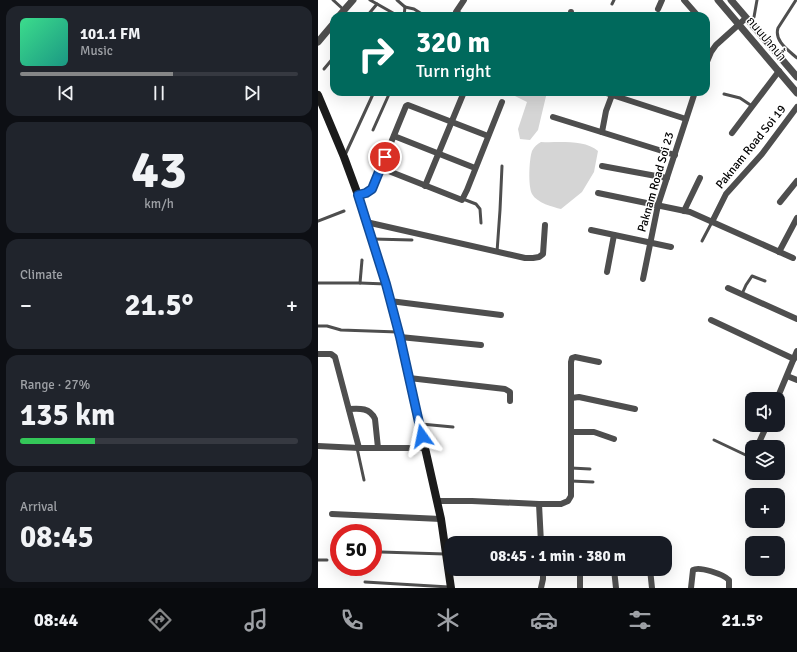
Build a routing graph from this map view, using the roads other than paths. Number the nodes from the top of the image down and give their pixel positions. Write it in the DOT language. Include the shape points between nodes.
graph roads {
  1 [pos="333,0"];
  2 [pos="353,0"];
  3 [pos="370,0"];
  4 [pos="397,0"];
  5 [pos="464,0"];
  6 [pos="614,0"];
  7 [pos="662,0"];
  8 [pos="684,0"];
  9 [pos="718,0"];
  10 [pos="730,0"];
  11 [pos="757,0"];
  12 [pos="796,0"];
  13 [pos="377,4"];
  14 [pos="612,4"];
  15 [pos="405,7"];
  16 [pos="658,9"];
  17 [pos="341,12"];
  18 [pos="343,12"];
  19 [pos="370,12"];
  20 [pos="391,12"];
  21 [pos="404,12"];
  22 [pos="419,12"];
  23 [pos="456,12"];
  24 [pos="694,12"];
  25 [pos="748,20"];
  26 [pos="739,24"];
  27 [pos="330,28"];
  28 [pos="318,42"];
  29 [pos="710,50"];
  30 [pos="797,58"];
  31 [pos="330,62"];
  32 [pos="324,69"];
  33 [pos="779,71"];
  34 [pos="797,75"];
  35 [pos="788,82"];
  36 [pos="797,93"];
  37 [pos="724,94"];
  38 [pos="318,95"];
  39 [pos="372,96"];
  40 [pos="388,96"];
  41 [pos="462,96"];
  42 [pos="612,96"];
  43 [pos="615,96"];
  44 [pos="694,96"];
  45 [pos="502,102"];
  46 [pos="752,106"];
  47 [pos="797,107"];
  48 [pos="553,117"];
  49 [pos="686,119"];
  50 [pos="452,121"];
  51 [pos="373,130"];
  52 [pos="602,132"];
  53 [pos="732,133"];
  54 [pos="394,136"];
  55 [pos="488,136"];
  56 [pos="439,153"];
  57 [pos="675,155"];
  58 [pos="344,157"];
  59 [pos="502,166"];
  60 [pos="602,166"];
  61 [pos="381,168"];
  62 [pos="475,168"];
  63 [pos="667,178"];
  64 [pos="700,178"];
  65 [pos="797,181"];
  66 [pos="425,186"];
  67 [pos="598,194"];
  68 [pos="358,195"];
  69 [pos="463,199"];
  70 [pos="780,202"];
  71 [pos="658,205"];
  72 [pos="344,211"];
  73 [pos="684,211"];
  74 [pos="797,218"];
  75 [pos="318,221"];
  76 [pos="366,222"];
  77 [pos="712,222"];
  78 [pos="481,223"];
  79 [pos="545,225"];
  80 [pos="591,230"];
  81 [pos="614,235"];
  82 [pos="372,239"];
  83 [pos="412,240"];
  84 [pos="702,241"];
  85 [pos="650,242"];
  86 [pos="671,247"];
  87 [pos="496,252"];
  88 [pos="779,252"];
  89 [pos="793,258"];
  90 [pos="362,260"];
  91 [pos="608,272"];
  92 [pos="643,280"];
  93 [pos="766,281"];
  94 [pos="318,283"];
  95 [pos="360,283"];
  96 [pos="386,284"];
  97 [pos="728,288"];
  98 [pos="742,294"];
  99 [pos="390,301"];
  100 [pos="501,315"];
  101 [pos="711,320"];
  102 [pos="797,320"];
  103 [pos="318,326"];
  104 [pos="399,335"];
  105 [pos="481,346"];
  106 [pos="797,351"];
  107 [pos="318,354"];
  108 [pos="794,359"];
  109 [pos="598,362"];
  110 [pos="787,376"];
  111 [pos="409,378"];
  112 [pos="797,380"];
  113 [pos="780,392"];
  114 [pos="571,398"];
  115 [pos="510,401"];
  116 [pos="349,409"];
  117 [pos="635,409"];
  118 [pos="419,423"];
  119 [pos="453,427"];
  120 [pos="571,432"];
  121 [pos="614,439"];
  122 [pos="714,440"];
  123 [pos="318,446"];
  124 [pos="358,448"];
  125 [pos="378,448"];
  126 [pos="424,448"];
  127 [pos="745,456"];
  128 [pos="571,468"];
  129 [pos="590,469"];
  130 [pos="364,480"];
  131 [pos="571,481"];
  132 [pos="593,482"];
  133 [pos="437,501"];
  134 [pos="539,504"];
  135 [pos="332,514"];
  136 [pos="441,519"];
  137 [pos="444,536"];
  138 [pos="541,536"];
  139 [pos="382,552"];
  140 [pos="444,554"];
  141 [pos="318,560"];
  142 [pos="327,560"];
  143 [pos="450,576"];
  144 [pos="543,576"];
  145 [pos="580,576"];
  146 [pos="615,576"];
  147 [pos="651,576"];
  148 [pos="365,582"];
  149 [pos="451,587"];
  150 [pos="541,588"];
  151 [pos="580,588"];
  152 [pos="616,588"];
  153 [pos="652,588"];
  154 [pos="691,588"];
  155 [pos="729,588"];
  1 -- 17 [label="lane"];
  2 -- 18 [label="street"];
  3 -- 13 [label="lane"];
  4 -- 15 [label="lane"];
  5 -- 23 [label="street"];
  6 -- 14 [label="lane"];
  7 -- 16 [label="street"];
  8 -- 24 [label="street"];
  9 -- 26 [label="street, ถนนปากน้ำ"];
  10 -- 25 [label="street, ถนนปากน้ำ"];
  11 -- 25 [label="lane" via="754,17"];
  12 -- 30 [label="lane" via="777,33 784,46"];
  13 -- 19 [label="lane"];
  13 -- 20 [label="lane"];
  15 -- 21 [label="lane"];
  15 -- 22 [label="lane"];
  25 -- 26 [label="street"];
  25 -- 34 [label="street, ถนนปากน้ำ"];
  26 -- 29 [label="street"];
  26 -- 33 [label="street, ถนนปากน้ำ"];
  27 -- 28 [label="street"];
  31 -- 32 [label="lane"];
  33 -- 35 [label="street, ถนนปากน้ำ"];
  33 -- 46 [label="street"];
  34 -- 35 [label="street"];
  35 -- 36 [label="street, ถนนปากน้ำ"];
  37 -- 46 [label="lane" via="740,98"];
  38 -- 58 [label="main road"];
  39 -- 58 [label="lane"];
  40 -- 51 [label="lane"];
  41 -- 50 [label="street"];
  42 -- 52 [label="street"];
  43 -- 49 [label="street"];
  44 -- 49 [label="street, Paknam Road Soi 23"];
  45 -- 55 [label="street"];
  46 -- 53 [label="street"];
  47 -- 77 [label="street, Paknam Road Soi 19" via="762,154 726,194"];
  48 -- 52 [label="street"];
  49 -- 57 [label="street, Paknam Road Soi 23"];
  50 -- 54 [label="street" via="408,105"];
  50 -- 55 [label="street"];
  50 -- 56 [label="street"];
  52 -- 57 [label="street"];
  54 -- 56 [label="street"];
  54 -- 61 [label="street"];
  55 -- 62 [label="street"];
  56 -- 62 [label="street"];
  56 -- 66 [label="street"];
  57 -- 63 [label="street, Paknam Road Soi 23"];
  58 -- 68 [label="main road"];
  59 -- 87 [label="lane"];
  60 -- 63 [label="street"];
  61 -- 66 [label="street"];
  61 -- 68 [label="street" via="372,189"];
  62 -- 69 [label="street"];
  63 -- 71 [label="street, Paknam Road Soi 23"];
  64 -- 73 [label="street"];
  65 -- 70 [label="street"];
  66 -- 69 [label="street"];
  67 -- 71 [label="street"];
  68 -- 76 [label="main road"];
  69 -- 78 [label="lane" via="476,204 480,209"];
  71 -- 73 [label="street"];
  71 -- 85 [label="street, Paknam Road Soi 23"];
  72 -- 75 [label="lane"];
  73 -- 77 [label="street"];
  74 -- 88 [label="street"];
  76 -- 82 [label="main road"];
  76 -- 87 [label="street"];
  77 -- 84 [label="lane"];
  77 -- 88 [label="street"];
  79 -- 87 [label="street" via="544,250 539,257 529,258"];
  80 -- 81 [label="street"];
  81 -- 85 [label="street"];
  81 -- 91 [label="street"];
  82 -- 83 [label="lane"];
  82 -- 96 [label="main road"];
  85 -- 86 [label="street"];
  85 -- 92 [label="street, Paknam Road Soi 23"];
  88 -- 89 [label="street"];
  90 -- 95 [label="lane"];
  93 -- 98 [label="lane" via="752,276"];
  94 -- 95 [label="lane"];
  95 -- 96 [label="lane"];
  96 -- 99 [label="main road"];
  97 -- 98 [label="street"];
  98 -- 102 [label="street"];
  99 -- 100 [label="street"];
  99 -- 104 [label="main road"];
  101 -- 108 [label="street"];
  103 -- 104 [label="lane"];
  104 -- 105 [label="street"];
  104 -- 111 [label="main road"];
  106 -- 108 [label="street"];
  107 -- 116 [label="street" via="331,354 335,357"];
  108 -- 110 [label="street"];
  109 -- 114 [label="street" via="573,358 570,370"];
  110 -- 112 [label="street"];
  110 -- 113 [label="street"];
  111 -- 115 [label="street" via="505,389 510,392"];
  111 -- 118 [label="main road"];
  114 -- 117 [label="street" via="579,397"];
  114 -- 120 [label="street"];
  116 -- 124 [label="street"];
  116 -- 125 [label="street" via="366,410 373,415"];
  118 -- 119 [label="lane"];
  118 -- 126 [label="main road"];
  120 -- 121 [label="street" via="596,433"];
  120 -- 128 [label="street"];
  122 -- 127 [label="lane"];
  123 -- 124 [label="street"];
  124 -- 125 [label="street"];
  124 -- 130 [label="lane"];
  125 -- 126 [label="street"];
  126 -- 133 [label="main road"];
  128 -- 129 [label="lane"];
  128 -- 131 [label="street"];
  131 -- 132 [label="lane"];
  131 -- 134 [label="street" via="571,496 566,502"];
  133 -- 134 [label="street"];
  133 -- 136 [label="main road"];
  134 -- 138 [label="street"];
  135 -- 136 [label="street"];
  136 -- 137 [label="main road"];
  139 -- 140 [label="lane"];
  141 -- 142 [label="lane"];
  143 -- 149 [label="main road"];
  144 -- 150 [label="street"];
  145 -- 151 [label="street"];
  146 -- 152 [label="street"];
  147 -- 153 [label="street"];
  148 -- 149 [label="lane"];
  154 -- 155 [label="street" via="693,570 697,568 726,577 729,580"];
}
